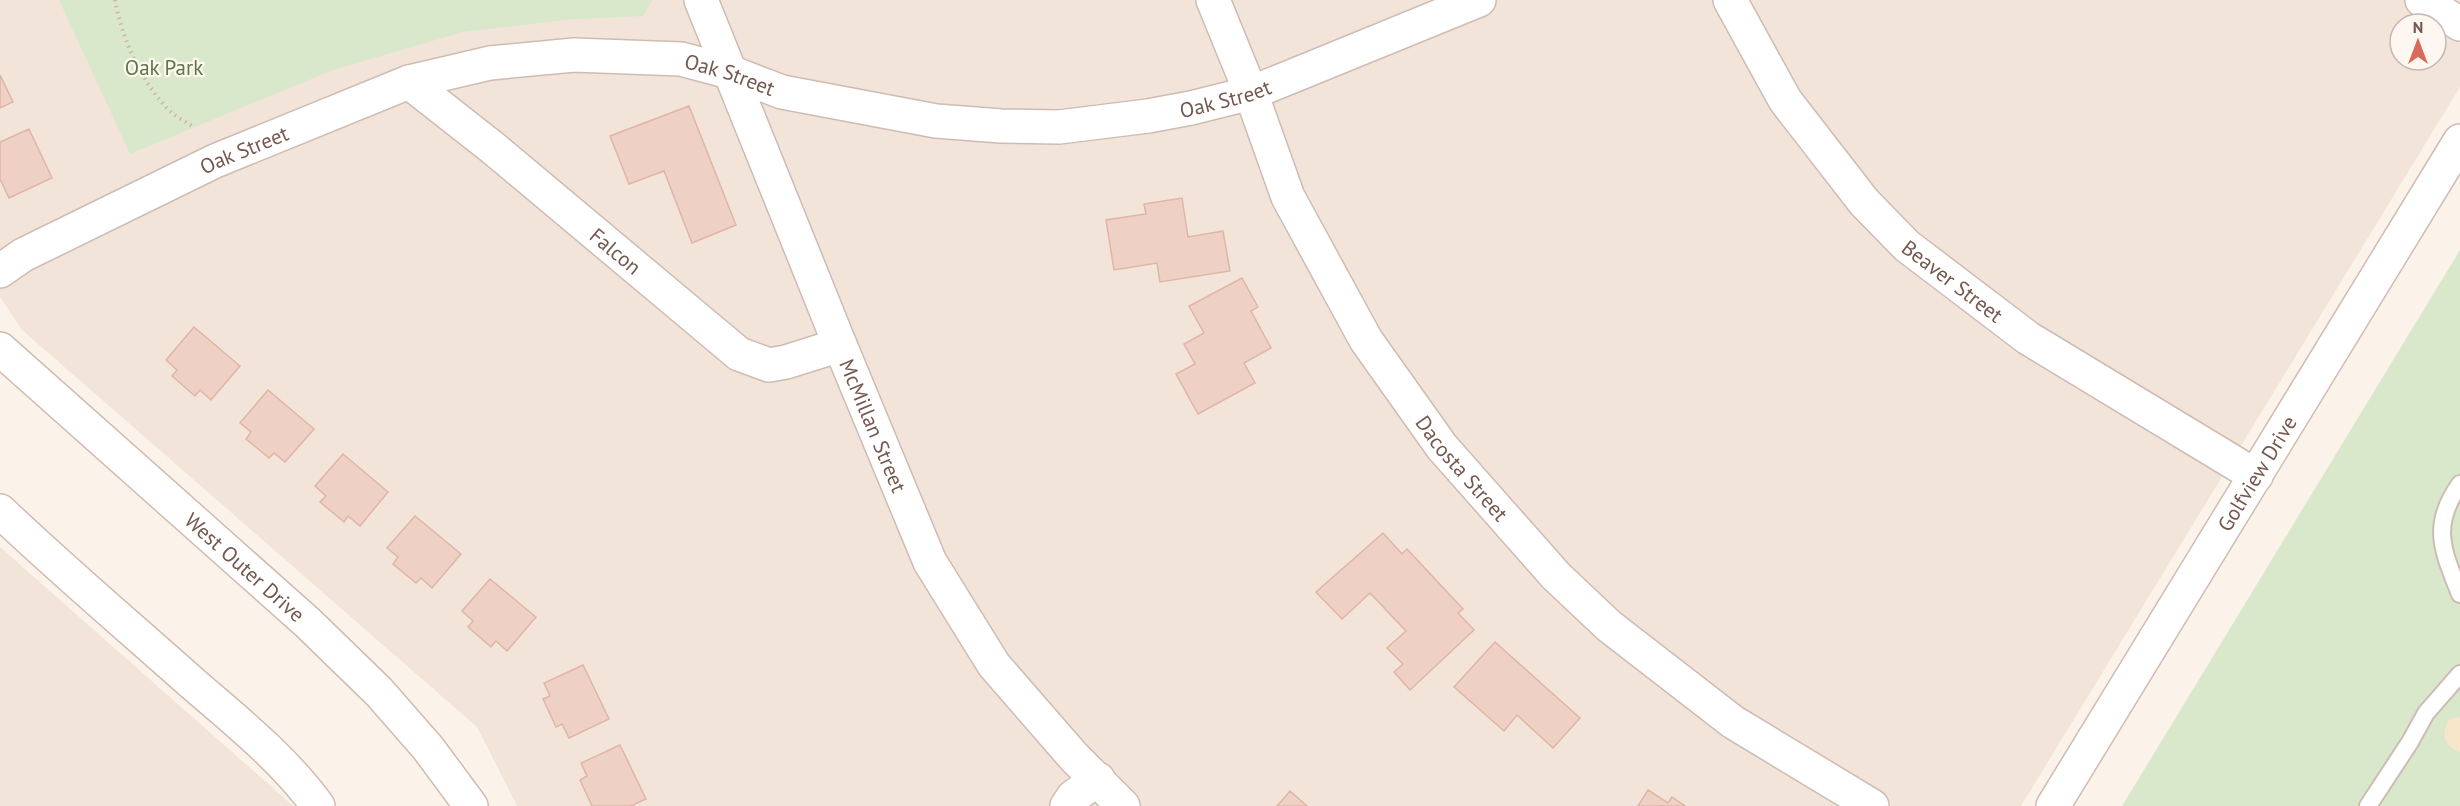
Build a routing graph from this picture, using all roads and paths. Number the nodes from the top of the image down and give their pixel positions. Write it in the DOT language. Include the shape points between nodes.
graph roads {
  1 [pos="115,0"];
  2 [pos="701,0"];
  3 [pos="1213,0"];
  4 [pos="1479,0"];
  5 [pos="1730,0"];
  6 [pos="2422,0"];
  7 [pos="2460,24"];
  8 [pos="730,72"];
  9 [pos="409,82"];
  10 [pos="1251,93"];
  11 [pos="192,126"];
  12 [pos="2460,141"];
  13 [pos="0,271"];
  14 [pos="840,345"];
  15 [pos="0,349"];
  16 [pos="2256,476"];
  17 [pos="2460,484"];
  18 [pos="0,511"];
  19 [pos="2460,594"];
  20 [pos="2460,674"];
  21 [pos="1098,779"];
  22 [pos="318,806"];
  23 [pos="471,806"];
  24 [pos="1067,806"];
  25 [pos="1123,806"];
  26 [pos="1872,806"];
  27 [pos="2054,806"];
  28 [pos="2368,806"];
  1 -- 11 [label="path" via="138,68 166,108"];
  2 -- 8 [label="street, McMillan Street"];
  3 -- 10 [label="street, Dacosta Street"];
  4 -- 10 [label="street, Oak Street"];
  5 -- 16 [label="street, Beaver Street" via="1785,100 1864,202 1907,246 2028,338"];
  6 -- 7 [label="street"];
  8 -- 9 [label="street, Oak Street" via="681,59 574,55 490,63"];
  8 -- 10 [label="street, Oak Street" via="782,92 936,122 1001,126 1059,127 1148,116"];
  8 -- 14 [label="street, McMillan Street"];
  9 -- 13 [label="street, Oak Street" via="189,173 23,255"];
  9 -- 14 [label="street, Falcon" via="739,354 769,365"];
  10 -- 26 [label="street, Dacosta Street" via="1294,207 1366,340 1442,447 1556,576 1609,626 1733,722"];
  12 -- 16 [label="street, Golfview Drive"];
  14 -- 21 [label="street, McMillan Street" via="930,562 994,665"];
  15 -- 23 [label="street, West Outer Drive" via="324,638 428,748"];
  16 -- 27 [label="street, Golfview Drive"];
  17 -- 19 [label="lane" via="2444,513 2442,549"];
  18 -- 22 [label="street" via="264,745"];
  20 -- 28 [label="lane" via="2426,713"];
  21 -- 24 [label="street"];
  21 -- 25 [label="street, McMillan Street"];
}
